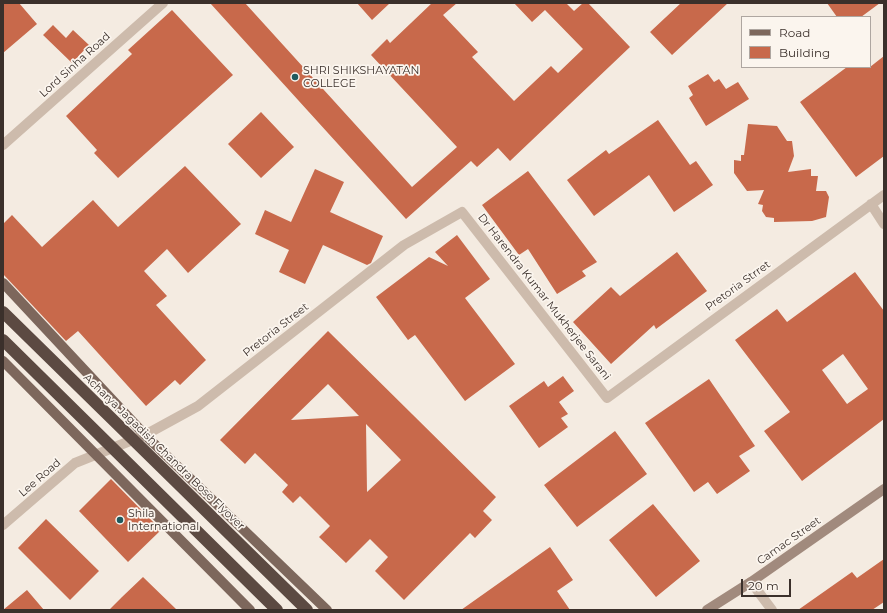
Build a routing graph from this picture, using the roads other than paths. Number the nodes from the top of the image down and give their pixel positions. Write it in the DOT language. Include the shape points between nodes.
graph roads {
  1 [pos="163,3"];
  2 [pos="3,145"];
  3 [pos="884,195"];
  4 [pos="871,204"];
  5 [pos="462,212"];
  6 [pos="884,224"];
  7 [pos="3,283"];
  8 [pos="3,312"];
  9 [pos="3,340"];
  10 [pos="3,361"];
  11 [pos="607,398"];
  12 [pos="146,435"];
  13 [pos="97,455"];
  14 [pos="884,489"];
  15 [pos="3,525"];
  16 [pos="751,582"];
  17 [pos="250,610"];
  18 [pos="277,610"];
  19 [pos="307,610"];
  20 [pos="327,610"];
  21 [pos="707,610"];
  22 [pos="772,610"];
  1 -- 2 [label="street, Lord Sinha Road"];
  3 -- 4 [label="street, Pretoria Strret"];
  4 -- 6 [label="street"];
  4 -- 11 [label="street, Pretoria Strret"];
  5 -- 11 [label="street, Dr Harendra Kumar Mukherjee Sarani"];
  5 -- 12 [label="street, Pretoria Street" via="404,245 198,406"];
  7 -- 12 [label="main road"];
  8 -- 19 [label="highway, Acharya Jagadish Chandra Bose Flyover"];
  9 -- 18 [label="highway"];
  10 -- 13 [label="main road"];
  12 -- 13 [label="street, Pretoria Street"];
  12 -- 20 [label="main road"];
  13 -- 15 [label="street, Lee Road" via="75,463"];
  13 -- 17 [label="main road"];
  14 -- 16 [label="main road, Camac Street"];
  16 -- 21 [label="main road, Camac Street"];
  16 -- 22 [label="street"];
}
